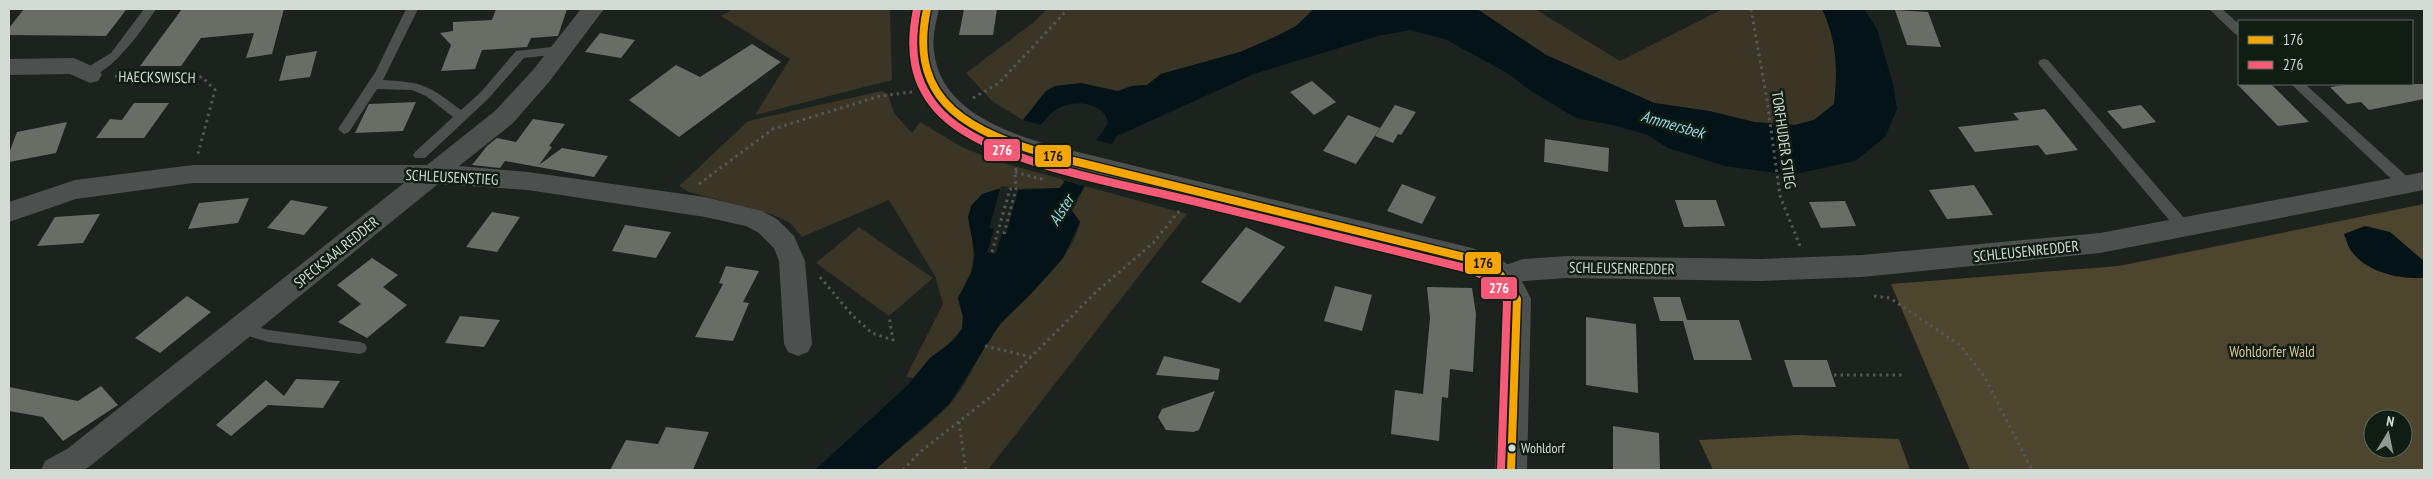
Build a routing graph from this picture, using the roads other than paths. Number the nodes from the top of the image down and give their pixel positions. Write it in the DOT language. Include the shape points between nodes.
graph roads {
  1 [pos="150,9"];
  2 [pos="412,9"];
  3 [pos="593,9"];
  4 [pos="927,9"];
  5 [pos="2215,9"];
  6 [pos="2238,30"];
  7 [pos="561,50"];
  8 [pos="2044,64"];
  9 [pos="9,68"];
  10 [pos="89,74"];
  11 [pos="374,84"];
  12 [pos="2298,85"];
  13 [pos="462,116"];
  14 [pos="344,129"];
  15 [pos="427,164"];
  16 [pos="2415,183"];
  17 [pos="9,212"];
  18 [pos="2185,229"];
  19 [pos="1506,276"];
  20 [pos="240,328"];
  21 [pos="798,344"];
  22 [pos="360,348"];
  23 [pos="56,470"];
  24 [pos="1511,470"];
  1 -- 10 [label="lane" via="115,56"];
  2 -- 11 [label="lane"];
  3 -- 7 [label="street, SPECKSAALREDDER"];
  4 -- 19 [label="street" via="922,54 934,89 952,110 977,128 1008,143 1472,259"];
  5 -- 6 [label="lane"];
  7 -- 13 [label="lane" via="520,54"];
  7 -- 15 [label="street, SPECKSAALREDDER" via="504,116"];
  8 -- 18 [label="lane"];
  9 -- 10 [label="street" via="74,66"];
  11 -- 13 [label="lane" via="414,86 430,93"];
  11 -- 14 [label="lane"];
  12 -- 16 [label="lane"];
  13 -- 15 [label="lane"];
  15 -- 17 [label="street, SCHLEUSENSTIEG" via="193,174 75,190"];
  15 -- 20 [label="street, SPECKSAALREDDER"];
  15 -- 21 [label="street, SCHLEUSENSTIEG" via="705,207 754,218 778,235 790,252"];
  16 -- 18 [label="street, SCHLEUSENREDDER"];
  18 -- 19 [label="street, SCHLEUSENREDDER" via="2100,243 1862,266 1701,270 1568,267 1523,270"];
  19 -- 24 [label="street" via="1517,299"];
  20 -- 22 [label="lane" via="268,336"];
  20 -- 23 [label="street, SPECKSAALREDDER" via="78,458"];
}
